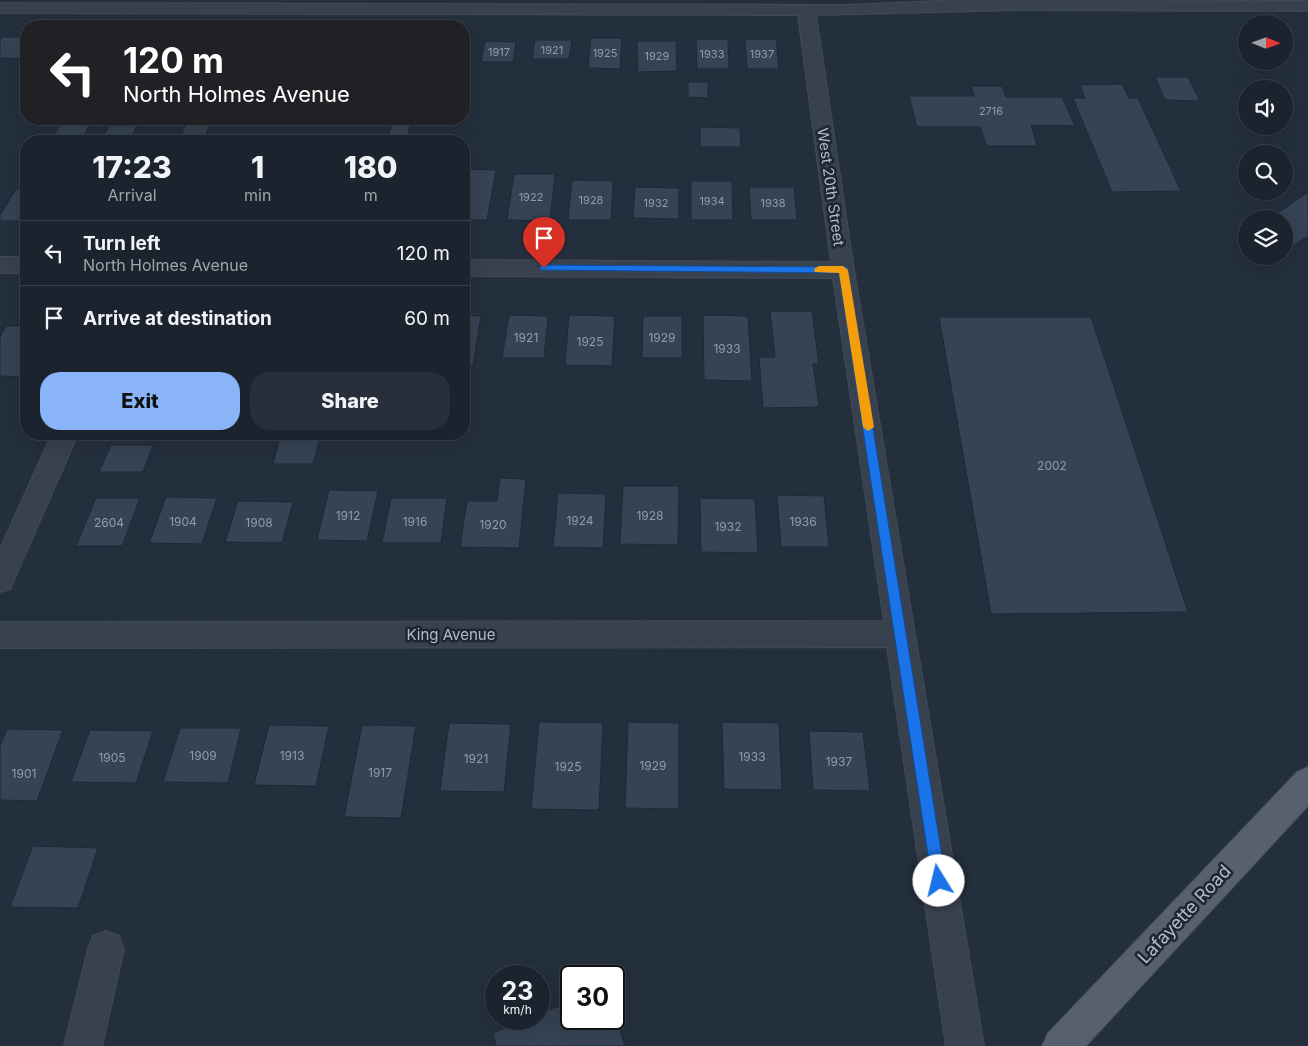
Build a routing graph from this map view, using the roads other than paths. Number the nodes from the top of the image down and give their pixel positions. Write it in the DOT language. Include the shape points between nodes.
graph roads {
  1 [pos="897,3"];
  2 [pos="248,4"];
  3 [pos="1308,6"];
  4 [pos="0,8"];
  5 [pos="806,10"];
  6 [pos="241,20"];
  7 [pos="0,265"];
  8 [pos="20,265"];
  9 [pos="470,268"];
  10 [pos="843,270"];
  11 [pos="61,440"];
  12 [pos="0,580"];
  13 [pos="901,634"];
  14 [pos="0,635"];
  15 [pos="1308,782"];
  16 [pos="106,949"];
  17 [pos="83,1046"];
  18 [pos="966,1046"];
  19 [pos="1061,1046"];
  1 -- 3 [label="street"];
  1 -- 5 [label="street"];
  2 -- 4 [label="street"];
  2 -- 5 [label="street"];
  2 -- 6 [label="street"];
  5 -- 10 [label="street, West 20th Street"];
  7 -- 8 [label="street"];
  9 -- 10 [label="street"];
  10 -- 13 [label="street, West 20th Street"];
  11 -- 12 [label="street"];
  13 -- 14 [label="street, King Avenue"];
  13 -- 18 [label="street, West 20th Street"];
  15 -- 19 [label="main road, Lafayette Road"];
  16 -- 17 [label="street"];
}
